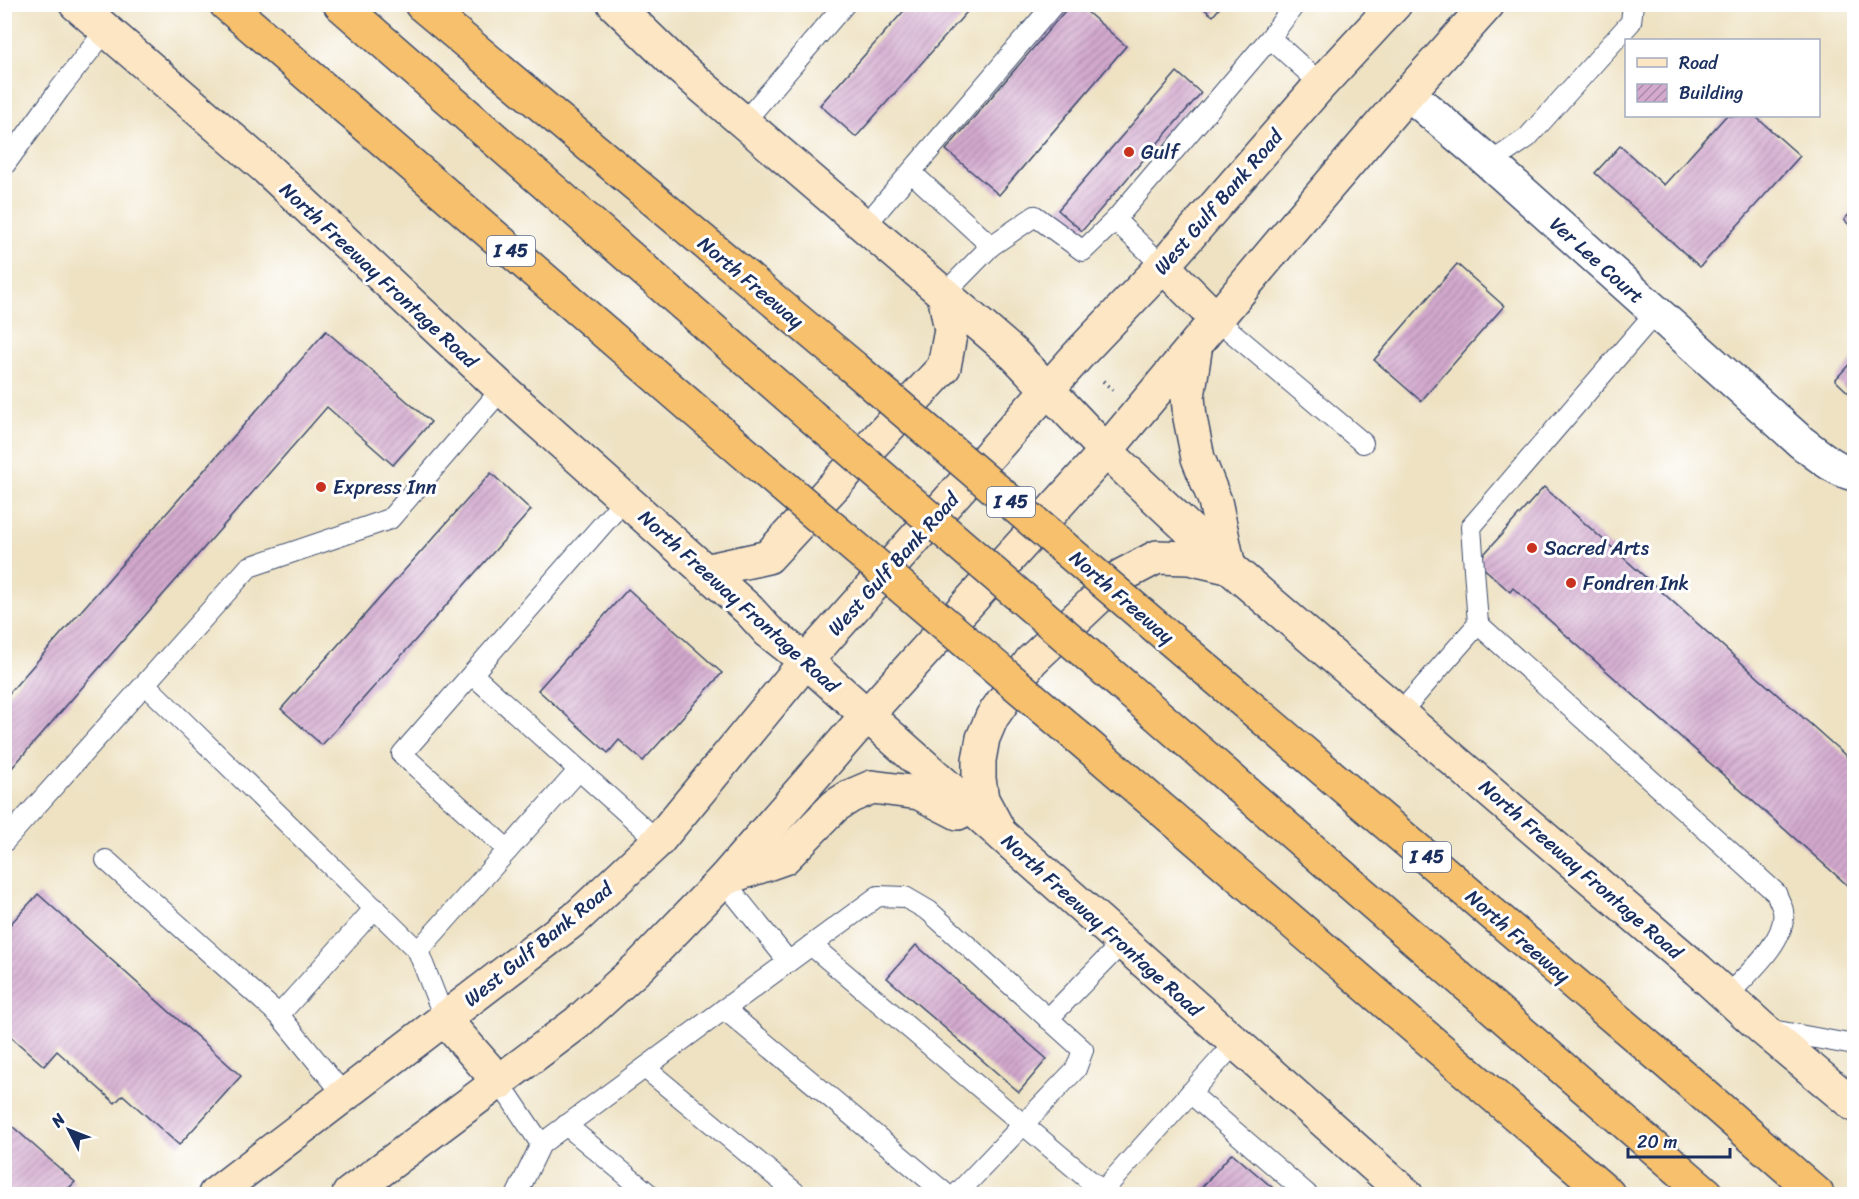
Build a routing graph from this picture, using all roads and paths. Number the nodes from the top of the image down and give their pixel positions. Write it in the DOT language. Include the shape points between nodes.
graph roads {
  1 [pos="76,4"];
  2 [pos="220,4"];
  3 [pos="226,4"];
  4 [pos="340,4"];
  5 [pos="421,4"];
  6 [pos="614,4"];
  7 [pos="845,4"];
  8 [pos="1054,4"];
  9 [pos="1295,4"];
  10 [pos="1395,4"];
  11 [pos="1488,4"];
  12 [pos="1633,4"];
  13 [pos="106,30"];
  14 [pos="258,33"];
  15 [pos="1270,38"];
  16 [pos="1321,84"];
  17 [pos="1408,93"];
  18 [pos="744,122"];
  19 [pos="1490,163"];
  20 [pos="4,166"];
  21 [pos="912,173"];
  22 [pos="1114,220"];
  23 [pos="864,227"];
  24 [pos="991,246"];
  25 [pos="1163,266"];
  26 [pos="944,294"];
  27 [pos="1656,312"];
  28 [pos="1216,319"];
  29 [pos="1196,344"];
  30 [pos="502,389"];
  31 [pos="1048,390"];
  32 [pos="1363,442"];
  33 [pos="1107,451"];
  34 [pos="1854,474"];
  35 [pos="625,499"];
  36 [pos="1228,567"];
  37 [pos="704,571"];
  38 [pos="1478,624"];
  39 [pos="806,661"];
  40 [pos="472,674"];
  41 [pos="145,684"];
  42 [pos="1400,713"];
  43 [pos="867,715"];
  44 [pos="579,770"];
  45 [pos="1002,836"];
  46 [pos="658,841"];
  47 [pos="4,842"];
  48 [pos="508,850"];
  49 [pos="106,860"];
  50 [pos="723,880"];
  51 [pos="375,908"];
  52 [pos="1122,943"];
  53 [pos="811,945"];
  54 [pos="418,951"];
  55 [pos="788,961"];
  56 [pos="1727,996"];
  57 [pos="724,1009"];
  58 [pos="279,1016"];
  59 [pos="1048,1019"];
  60 [pos="445,1020"];
  61 [pos="1763,1029"];
  62 [pos="1235,1043"];
  63 [pos="1854,1046"];
  64 [pos="645,1068"];
  65 [pos="500,1083"];
  66 [pos="1190,1093"];
  67 [pos="345,1096"];
  68 [pos="1854,1105"];
  69 [pos="1022,1124"];
  70 [pos="567,1125"];
  71 [pos="541,1144"];
  72 [pos="1600,1188"];
  73 [pos="1101,1193"];
  74 [pos="215,1194"];
  75 [pos="349,1194"];
  76 [pos="517,1194"];
  77 [pos="649,1194"];
  78 [pos="797,1194"];
  79 [pos="946,1194"];
  80 [pos="957,1194"];
  81 [pos="1307,1194"];
  82 [pos="1406,1194"];
  83 [pos="1707,1194"];
  84 [pos="1817,1194"];
  1 -- 13 [label="main road, North Freeway Frontage Road"];
  2 -- 14 [label="highway"];
  3 -- 14 [label="highway, I 45"];
  4 -- 83 [label="highway, bridge"];
  5 -- 84 [label="highway, North Freeway / I 45, bridge" via="853,367"];
  6 -- 18 [label="main road, North Freeway Frontage Road"];
  7 -- 18 [label="lane"];
  8 -- 21 [label="lane"];
  9 -- 15 [label="lane"];
  10 -- 16 [label="main road, West Gulf Bank Road"];
  11 -- 17 [label="main road"];
  12 -- 19 [label="lane" via="1631,22 1527,138"];
  13 -- 20 [label="lane"];
  13 -- 30 [label="main road, North Freeway Frontage Road" via="267,170"];
  14 -- 72 [label="highway, I 45, bridge"];
  15 -- 16 [label="lane"];
  15 -- 22 [label="lane"];
  16 -- 25 [label="main road, West Gulf Bank Road"];
  17 -- 19 [label="street, Ver Lee Court"];
  17 -- 28 [label="main road"];
  18 -- 23 [label="main road, North Freeway Frontage Road"];
  19 -- 27 [label="street, Ver Lee Court"];
  21 -- 23 [label="lane"];
  21 -- 24 [label="lane"];
  22 -- 24 [label="lane" via="1083,251 1035,216"];
  22 -- 25 [label="lane"];
  23 -- 26 [label="main road, North Freeway Frontage Road"];
  24 -- 26 [label="lane"];
  25 -- 28 [label="main road"];
  25 -- 31 [label="main road, West Gulf Bank Road"];
  26 -- 31 [label="main road, North Freeway Frontage Road" via="1015,355"];
  26 -- 37 [label="main road" via="951,330 944,367 768,556"];
  27 -- 34 [label="street, Ver Lee Court" via="1821,458"];
  27 -- 38 [label="lane" via="1471,527"];
  28 -- 29 [label="main road"];
  28 -- 32 [label="lane"];
  29 -- 33 [label="main road"];
  29 -- 36 [label="main road" via="1188,397 1190,418 1198,458 1215,501"];
  30 -- 35 [label="main road, North Freeway Frontage Road"];
  30 -- 41 [label="lane" via="390,519 249,567"];
  31 -- 33 [label="main road, North Freeway Frontage Road"];
  31 -- 39 [label="main road, West Gulf Bank Road"];
  33 -- 36 [label="main road, North Freeway Frontage Road"];
  33 -- 43 [label="main road"];
  35 -- 37 [label="main road, North Freeway Frontage Road"];
  35 -- 40 [label="lane"];
  36 -- 42 [label="main road, North Freeway Frontage Road"];
  36 -- 45 [label="main road" via="1189,558 1157,557 1121,576 1031,661 992,717 979,760 982,799"];
  37 -- 39 [label="main road, North Freeway Frontage Road"];
  38 -- 42 [label="lane"];
  38 -- 56 [label="lane" via="1776,893 1784,912 1780,933"];
  39 -- 43 [label="main road, North Freeway Frontage Road"];
  39 -- 46 [label="main road, West Gulf Bank Road"];
  40 -- 44 [label="lane"];
  40 -- 48 [label="lane" via="402,754"];
  41 -- 47 [label="lane"];
  41 -- 51 [label="lane"];
  42 -- 56 [label="main road, North Freeway Frontage Road"];
  43 -- 45 [label="main road, North Freeway Frontage Road"];
  43 -- 50 [label="main road"];
  44 -- 46 [label="lane"];
  44 -- 48 [label="lane"];
  45 -- 50 [label="main road" via="919,793 872,787 835,806 784,858"];
  45 -- 52 [label="main road, North Freeway Frontage Road"];
  46 -- 60 [label="main road, West Gulf Bank Road" via="575,919"];
  48 -- 54 [label="lane"];
  49 -- 58 [label="lane"];
  50 -- 55 [label="lane"];
  50 -- 65 [label="main road" via="625,980"];
  51 -- 54 [label="lane"];
  51 -- 58 [label="lane"];
  52 -- 59 [label="lane"];
  52 -- 62 [label="main road, North Freeway Frontage Road"];
  53 -- 55 [label="lane"];
  53 -- 59 [label="lane" via="878,896 905,897 929,911"];
  53 -- 69 [label="lane"];
  54 -- 60 [label="lane"];
  55 -- 57 [label="lane"];
  56 -- 61 [label="main road, North Freeway Frontage Road"];
  57 -- 64 [label="lane"];
  57 -- 79 [label="lane"];
  58 -- 67 [label="lane"];
  59 -- 69 [label="lane" via="1083,1050 1076,1069"];
  60 -- 65 [label="main road"];
  60 -- 67 [label="main road, West Gulf Bank Road"];
  61 -- 63 [label="lane"];
  61 -- 68 [label="main road, North Freeway Frontage Road"];
  62 -- 66 [label="lane"];
  62 -- 82 [label="main road, North Freeway Frontage Road"];
  64 -- 70 [label="lane"];
  64 -- 78 [label="lane"];
  65 -- 71 [label="lane"];
  65 -- 75 [label="main road"];
  66 -- 73 [label="lane"];
  66 -- 81 [label="lane"];
  67 -- 74 [label="main road, West Gulf Bank Road"];
  69 -- 73 [label="lane"];
  69 -- 80 [label="lane"];
  70 -- 71 [label="lane"];
  70 -- 77 [label="lane"];
  71 -- 76 [label="lane"];
}
